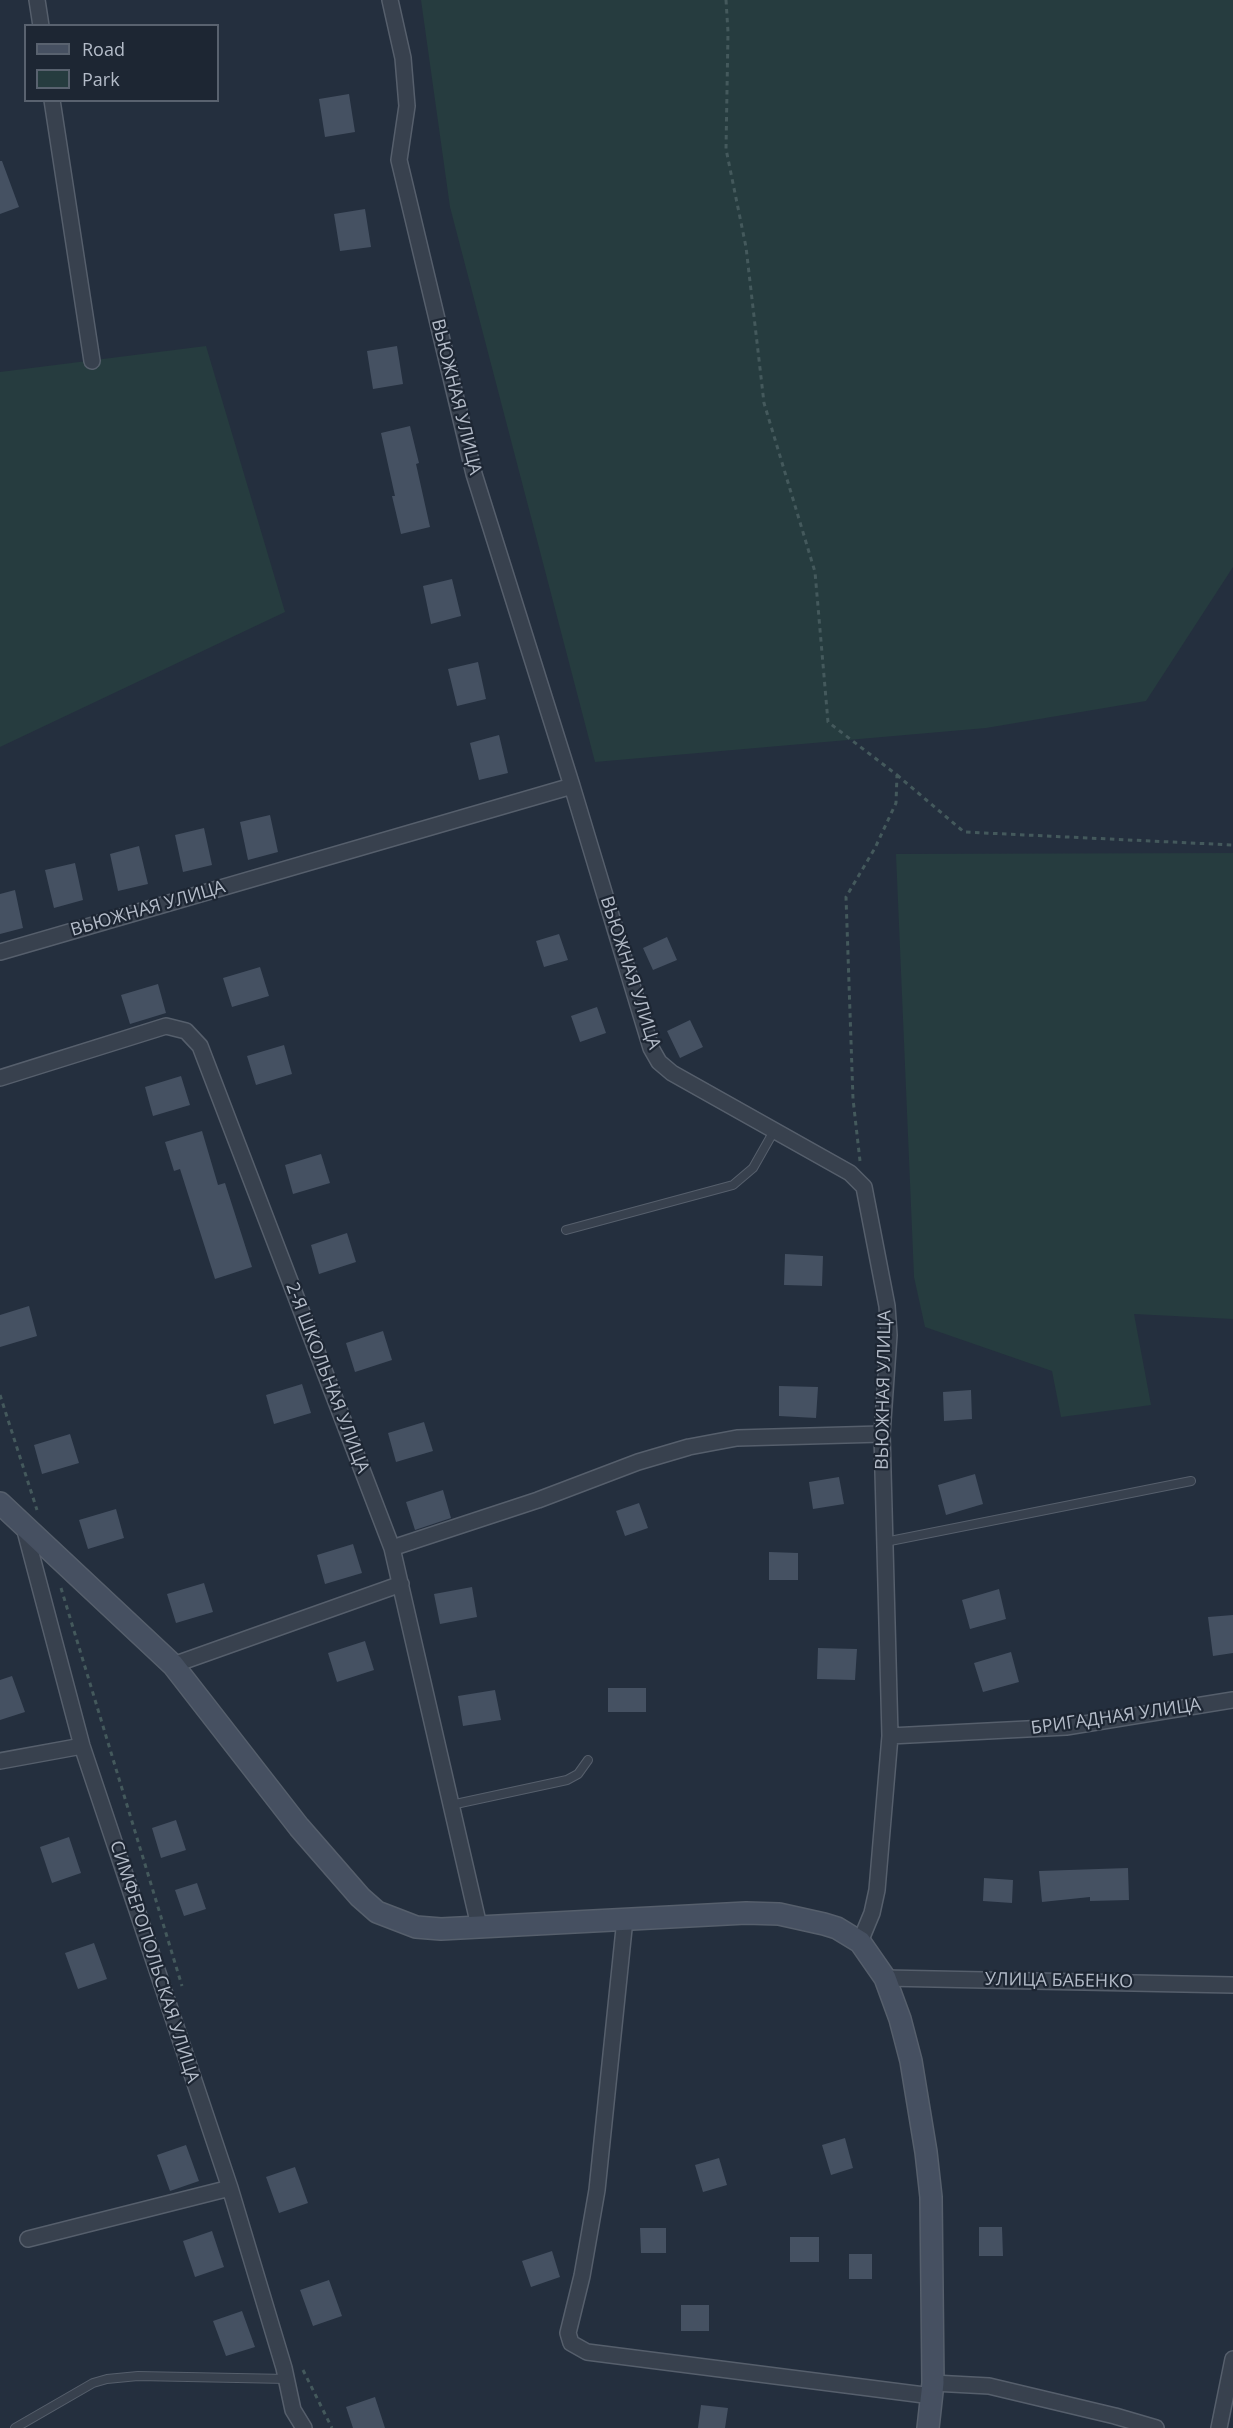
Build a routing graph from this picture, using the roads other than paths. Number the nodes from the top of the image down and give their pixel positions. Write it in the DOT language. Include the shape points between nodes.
graph roads {
  1 [pos="37,0"];
  2 [pos="390,0"];
  3 [pos="41,24"];
  4 [pos="52,102"];
  5 [pos="92,361"];
  6 [pos="572,786"];
  7 [pos="0,952"];
  8 [pos="0,1078"];
  9 [pos="774,1131"];
  10 [pos="567,1230"];
  11 [pos="882,1434"];
  12 [pos="1191,1481"];
  13 [pos="0,1503"];
  14 [pos="32,1523"];
  15 [pos="885,1542"];
  16 [pos="392,1548"];
  17 [pos="401,1584"];
  18 [pos="173,1665"];
  19 [pos="1233,1700"];
  20 [pos="890,1736"];
  21 [pos="82,1746"];
  22 [pos="588,1760"];
  23 [pos="0,1761"];
  24 [pos="451,1805"];
  25 [pos="625,1919"];
  26 [pos="479,1926"];
  27 [pos="860,1942"];
  28 [pos="885,1978"];
  29 [pos="1233,1984"];
  30 [pos="230,2188"];
  31 [pos="28,2239"];
  32 [pos="1233,2358"];
  33 [pos="287,2379"];
  34 [pos="932,2390"];
  35 [pos="15,2428"];
  36 [pos="304,2428"];
  37 [pos="928,2428"];
  38 [pos="1156,2428"];
  39 [pos="1219,2428"];
  1 -- 3 [label="street"];
  2 -- 6 [label="street, ВЬЮЖНАЯ УЛИЦА" via="403,58 407,106 399,160 474,474"];
  4 -- 5 [label="street"];
  6 -- 7 [label="street, ВЬЮЖНАЯ УЛИЦА"];
  6 -- 9 [label="street, ВЬЮЖНАЯ УЛИЦА" via="655,1055 672,1073"];
  8 -- 16 [label="street, 2-Я ШКОЛЬНАЯ УЛИЦА" via="166,1026 186,1031 200,1046"];
  9 -- 10 [label="lane" via="753,1168 733,1185"];
  9 -- 11 [label="street, ВЬЮЖНАЯ УЛИЦА" via="850,1173 864,1187 887,1306 889,1335"];
  11 -- 15 [label="street, ВЬЮЖНАЯ УЛИЦА"];
  11 -- 16 [label="street" via="737,1438 689,1447"];
  12 -- 15 [label="lane"];
  13 -- 14 [label="street"];
  14 -- 18 [label="street"];
  14 -- 21 [label="street, СИМФЕРОПОЛЬСКАЯ УЛИЦА"];
  15 -- 20 [label="street, ВЬЮЖНАЯ УЛИЦА"];
  16 -- 17 [label="street, 2-Я ШКОЛЬНАЯ УЛИЦА"];
  17 -- 18 [label="street"];
  17 -- 24 [label="street, 2-Я ШКОЛЬНАЯ УЛИЦА"];
  18 -- 26 [label="street" via="299,1827 377,1912 416,1927"];
  19 -- 20 [label="street, БРИГАДНАЯ УЛИЦА" via="1066,1727"];
  20 -- 27 [label="street, ВЬЮЖНАЯ УЛИЦА" via="877,1890"];
  21 -- 23 [label="street"];
  21 -- 30 [label="street, СИМФЕРОПОЛЬСКАЯ УЛИЦА"];
  22 -- 24 [label="lane" via="578,1774 567,1780"];
  24 -- 26 [label="street, 2-Я ШКОЛЬНАЯ УЛИЦА"];
  25 -- 26 [label="street"];
  25 -- 27 [label="street" via="779,1914 837,1928"];
  25 -- 34 [label="street" via="597,2190 568,2333 572,2343 587,2352"];
  27 -- 28 [label="street"];
  28 -- 29 [label="street, УЛИЦА БАБЕНКО"];
  28 -- 34 [label="street" via="911,2061 926,2151 931,2197"];
  30 -- 31 [label="street"];
  30 -- 33 [label="street, СИМФЕРОПОЛЬСКАЯ УЛИЦА"];
  32 -- 39 [label="street"];
  33 -- 35 [label="lane" via="107,2379 93,2383"];
  33 -- 36 [label="street, СИМФЕРОПОЛЬСКАЯ УЛИЦА" via="293,2410"];
  34 -- 37 [label="street"];
  34 -- 38 [label="street" via="989,2386"];
}
